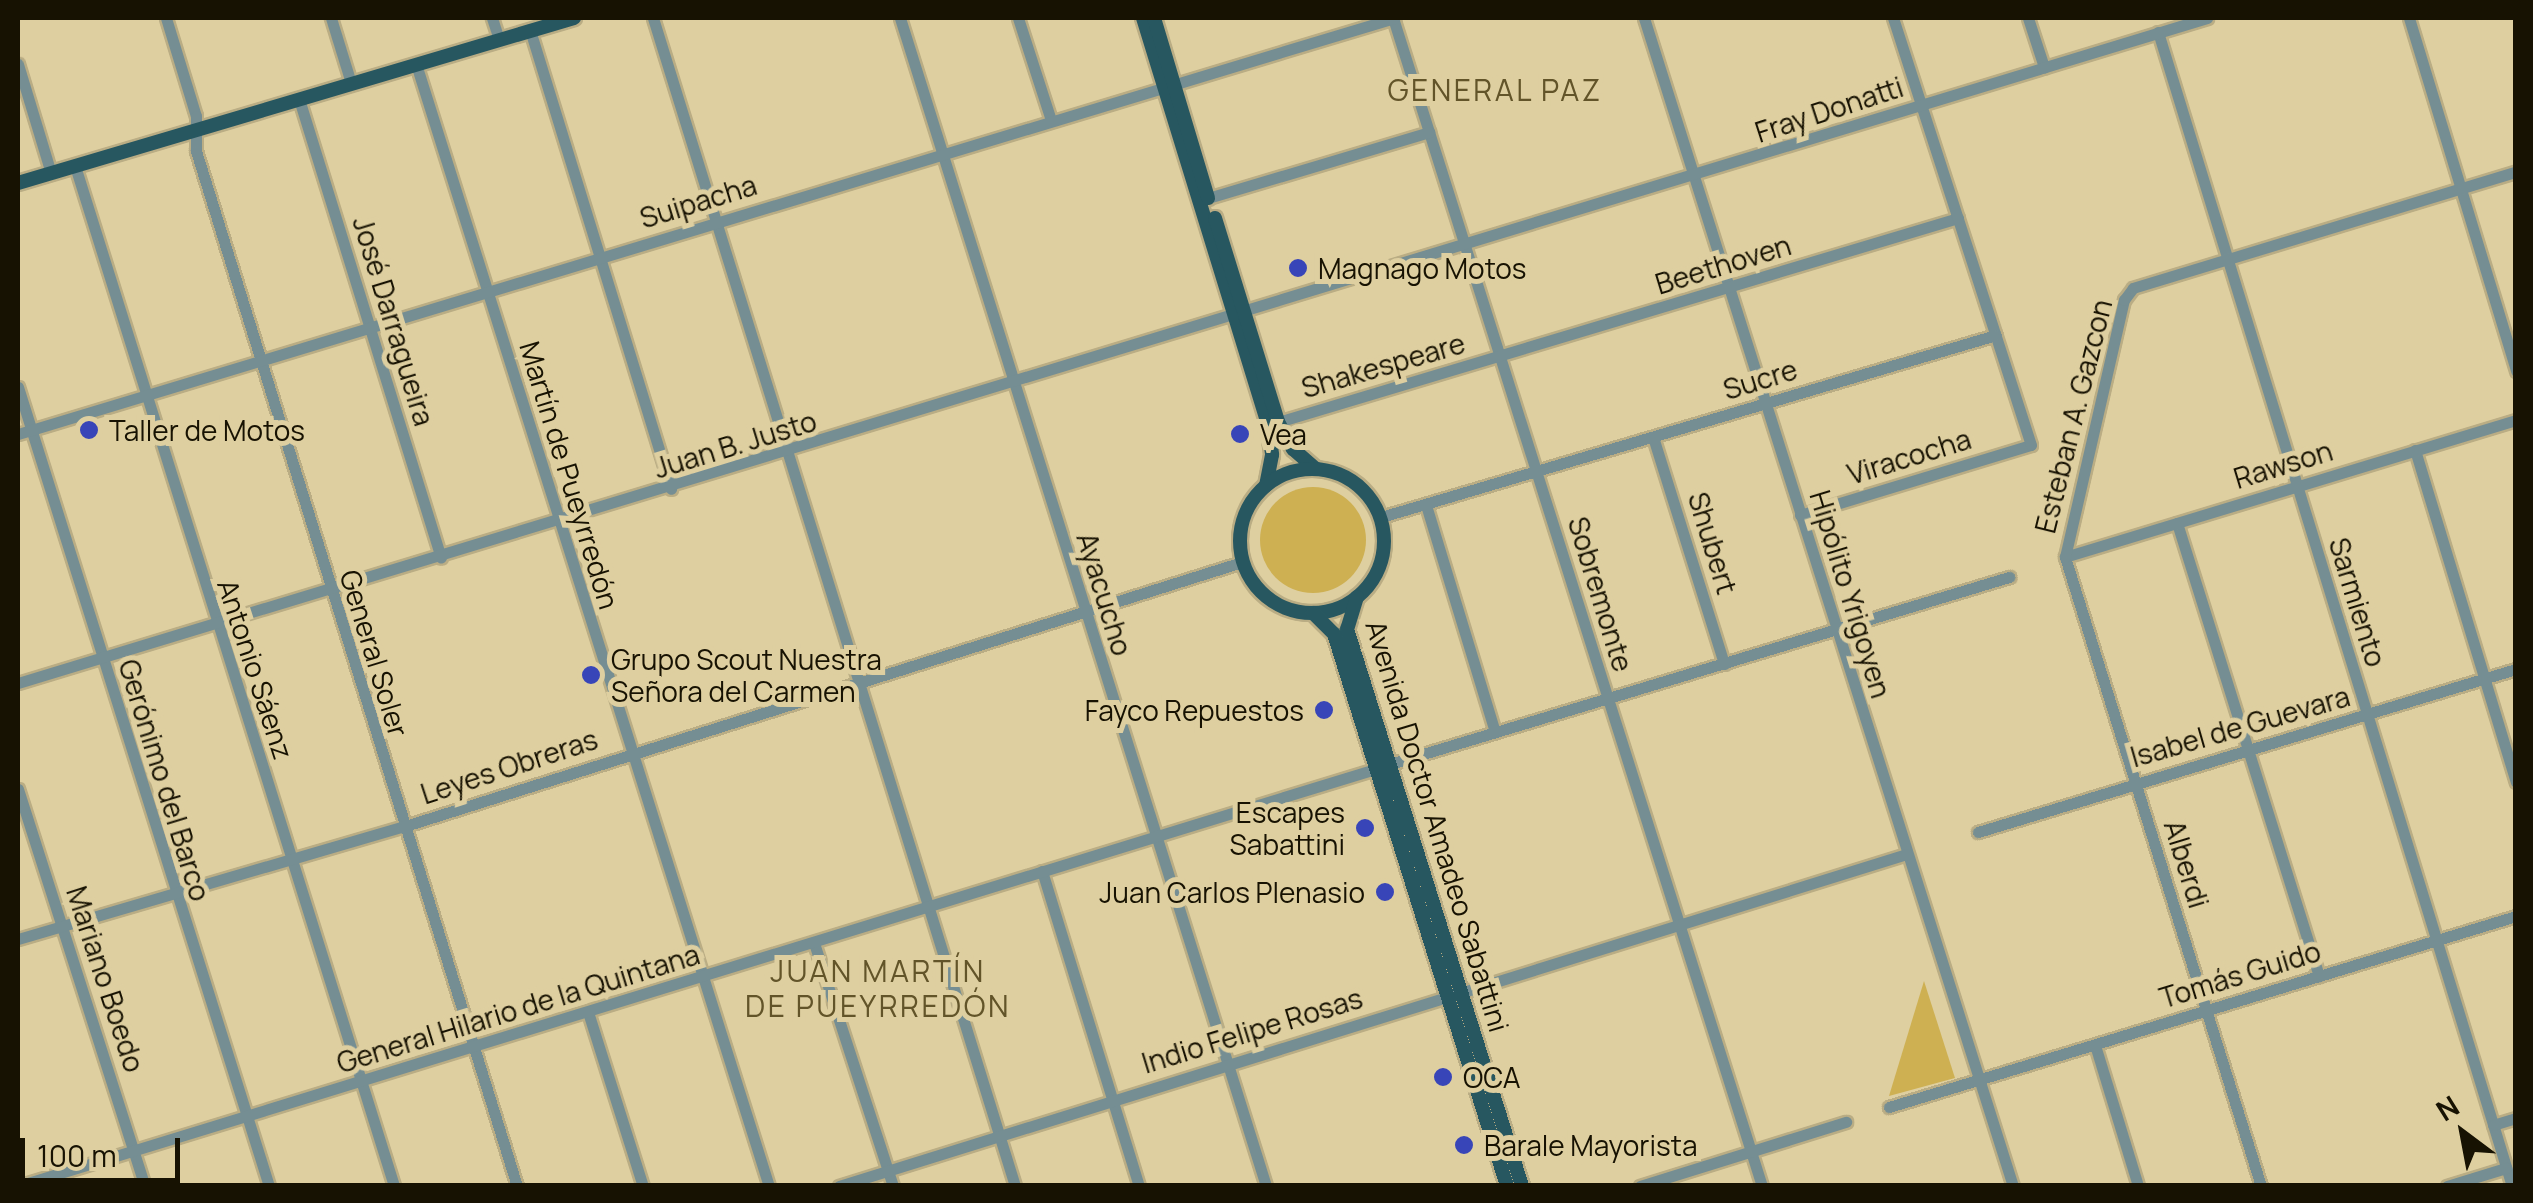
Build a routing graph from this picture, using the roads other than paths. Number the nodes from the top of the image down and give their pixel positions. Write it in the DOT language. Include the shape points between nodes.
graph roads {
  1 [pos="166,18"];
  2 [pos="331,18"];
  3 [pos="492,18"];
  4 [pos="574,18"];
  5 [pos="653,18"];
  6 [pos="900,18"];
  7 [pos="1018,18"];
  8 [pos="1142,18"];
  9 [pos="1154,18"];
  10 [pos="1393,18"];
  11 [pos="1644,18"];
  12 [pos="1893,18"];
  13 [pos="2028,18"];
  14 [pos="2207,18"];
  15 [pos="2410,18"];
  16 [pos="530,30"];
  17 [pos="2158,32"];
  18 [pos="498,40"];
  19 [pos="18,64"];
  20 [pos="416,64"];
  21 [pos="2044,67"];
  22 [pos="351,83"];
  23 [pos="1169,86"];
  24 [pos="299,99"];
  25 [pos="1921,106"];
  26 [pos="1051,120"];
  27 [pos="196,132"];
  28 [pos="1430,132"];
  29 [pos="942,152"];
  30 [pos="75,166"];
  31 [pos="2516,172"];
  32 [pos="51,173"];
  33 [pos="1695,178"];
  34 [pos="18,183"];
  35 [pos="2460,189"];
  36 [pos="1208,198"];
  37 [pos="1958,218"];
  38 [pos="715,222"];
  39 [pos="1466,246"];
  40 [pos="600,256"];
  41 [pos="2230,259"];
  42 [pos="1730,288"];
  43 [pos="486,290"];
  44 [pos="1239,313"];
  45 [pos="370,326"];
  46 [pos="1996,335"];
  47 [pos="1502,357"];
  48 [pos="260,361"];
  49 [pos="2516,371"];
  50 [pos="1015,384"];
  51 [pos="18,387"];
  52 [pos="146,395"];
  53 [pos="1766,403"];
  54 [pos="2516,420"];
  55 [pos="1278,422"];
  56 [pos="24,432"];
  57 [pos="1653,437"];
  58 [pos="2415,450"];
  59 [pos="788,454"];
  60 [pos="1316,468"];
  61 [pos="1538,470"];
  62 [pos="1266,485"];
  63 [pos="2296,486"];
  64 [pos="671,488"];
  65 [pos="1426,504"];
  66 [pos="1800,516"];
  67 [pos="1381,517"];
  68 [pos="2177,523"];
  69 [pos="558,524"];
  70 [pos="441,557"];
  71 [pos="2065,558"];
  72 [pos="1242,562"];
  73 [pos="2009,576"];
  74 [pos="330,592"];
  75 [pos="1358,597"];
  76 [pos="1084,612"];
  77 [pos="1314,613"];
  78 [pos="215,625"];
  79 [pos="1835,631"];
  80 [pos="101,659"];
  81 [pos="1724,664"];
  82 [pos="2516,669"];
  83 [pos="2484,679"];
  84 [pos="18,683"];
  85 [pos="857,684"];
  86 [pos="1607,699"];
  87 [pos="2367,714"];
  88 [pos="1495,732"];
  89 [pos="2248,749"];
  90 [pos="632,752"];
  91 [pos="1382,766"];
  92 [pos="2136,782"];
  93 [pos="2516,782"];
  94 [pos="18,789"];
  95 [pos="402,827"];
  96 [pos="1978,832"];
  97 [pos="1157,837"];
  98 [pos="1907,854"];
  99 [pos="290,859"];
  100 [pos="1042,871"];
  101 [pos="174,892"];
  102 [pos="928,908"];
  103 [pos="2516,916"];
  104 [pos="1680,922"];
  105 [pos="64,926"];
  106 [pos="18,939"];
  107 [pos="2437,940"];
  108 [pos="814,943"];
  109 [pos="2319,976"];
  110 [pos="702,978"];
  111 [pos="1454,993"];
  112 [pos="2205,1011"];
  113 [pos="588,1012"];
  114 [pos="2095,1045"];
  115 [pos="474,1048"];
  116 [pos="1228,1064"];
  117 [pos="1980,1079"];
  118 [pos="362,1082"];
  119 [pos="1112,1100"];
  120 [pos="1889,1107"];
  121 [pos="247,1118"];
  122 [pos="2516,1118"];
  123 [pos="1846,1122"];
  124 [pos="2493,1125"];
  125 [pos="1000,1135"];
  126 [pos="134,1150"];
  127 [pos="1751,1151"];
  128 [pos="2506,1168"];
  129 [pos="888,1170"];
  130 [pos="18,1174"];
  131 [pos="20,1185"];
  132 [pos="145,1186"];
  133 [pos="269,1186"];
  134 [pos="394,1186"];
  135 [pos="518,1186"];
  136 [pos="643,1186"];
  137 [pos="768,1186"];
  138 [pos="839,1186"];
  139 [pos="892,1186"];
  140 [pos="1015,1186"];
  141 [pos="1139,1186"];
  142 [pos="1266,1186"];
  143 [pos="1508,1186"];
  144 [pos="1522,1186"];
  145 [pos="1640,1186"];
  146 [pos="1762,1186"];
  147 [pos="2013,1186"];
  148 [pos="2138,1186"];
  149 [pos="2261,1186"];
  150 [pos="2448,1186"];
  151 [pos="2512,1186"];
  1 -- 27 [label="street, General Soler"];
  2 -- 22 [label="street"];
  3 -- 18 [label="street"];
  4 -- 16 [label="main road"];
  5 -- 38 [label="street"];
  6 -- 29 [label="street, Ayacucho"];
  7 -- 26 [label="street"];
  8 -- 23 [label="main road"];
  9 -- 23 [label="main road"];
  10 -- 23 [label="street, Suipacha"];
  10 -- 28 [label="street, Sobremonte"];
  11 -- 33 [label="street, Hipólito Yrigoyen"];
  12 -- 25 [label="street"];
  13 -- 21 [label="street"];
  14 -- 17 [label="street, Fray Donatti"];
  15 -- 35 [label="street"];
  16 -- 18 [label="main road"];
  16 -- 40 [label="street"];
  17 -- 21 [label="street, Fray Donatti"];
  17 -- 41 [label="street, Sarmiento"];
  18 -- 20 [label="main road"];
  19 -- 32 [label="street"];
  20 -- 22 [label="main road"];
  20 -- 43 [label="street, Martín de Pueyrredón"];
  21 -- 25 [label="street, Fray Donatti"];
  22 -- 24 [label="main road"];
  23 -- 26 [label="street, Suipacha"];
  23 -- 36 [label="main road"];
  23 -- 44 [label="main road"];
  24 -- 27 [label="main road"];
  24 -- 45 [label="street, José Darragueira"];
  25 -- 33 [label="street, Fray Donatti"];
  25 -- 37 [label="street"];
  26 -- 29 [label="street, Suipacha"];
  27 -- 30 [label="main road"];
  27 -- 48 [label="street, General Soler" via="196,151"];
  28 -- 36 [label="street"];
  28 -- 39 [label="street, Sobremonte"];
  29 -- 38 [label="street, Suipacha"];
  29 -- 50 [label="street, Ayacucho"];
  30 -- 32 [label="main road"];
  30 -- 52 [label="street, Antonio Sáenz"];
  31 -- 35 [label="street"];
  32 -- 34 [label="main road"];
  33 -- 39 [label="street, Fray Donatti"];
  33 -- 42 [label="street, Hipólito Yrigoyen"];
  35 -- 41 [label="street"];
  35 -- 49 [label="street"];
  36 -- 44 [label="main road"];
  37 -- 42 [label="street, Beethoven"];
  37 -- 46 [label="street"];
  38 -- 40 [label="street, Suipacha"];
  38 -- 59 [label="street"];
  39 -- 44 [label="street, Juan B. Justo"];
  39 -- 47 [label="street, Sobremonte"];
  40 -- 43 [label="street, Suipacha"];
  40 -- 64 [label="street"];
  41 -- 63 [label="street, Sarmiento"];
  41 -- 71 [label="street, Esteban A. Gazcon" via="2133,288 2124,300"];
  42 -- 47 [label="street, Beethoven"];
  42 -- 53 [label="street, Hipólito Yrigoyen"];
  43 -- 45 [label="street, Suipacha"];
  43 -- 69 [label="street, Martín de Pueyrredón"];
  44 -- 50 [label="street, Juan B. Justo"];
  44 -- 55 [label="main road"];
  44 -- 62 [label="main road" via="1272,439"];
  45 -- 48 [label="street, Suipacha"];
  45 -- 70 [label="street, José Darragueira"];
  46 -- 53 [label="street, Sucre"];
  46 -- 66 [label="street, Viracocha" via="2031,445"];
  47 -- 55 [label="street, Shakespeare"];
  47 -- 61 [label="street, Sobremonte"];
  48 -- 52 [label="street, Suipacha"];
  48 -- 74 [label="street, General Soler"];
  50 -- 59 [label="street, Juan B. Justo"];
  50 -- 76 [label="street, Ayacucho"];
  51 -- 56 [label="street, Gerónimo del Barco"];
  52 -- 56 [label="street, Suipacha"];
  52 -- 78 [label="street, Antonio Sáenz"];
  53 -- 57 [label="street, Sucre"];
  53 -- 66 [label="street, Hipólito Yrigoyen"];
  54 -- 58 [label="street, Rawson"];
  55 -- 60 [label="main road" via="1293,449"];
  56 -- 80 [label="street, Gerónimo del Barco"];
  57 -- 61 [label="street, Sucre"];
  57 -- 81 [label="street, Shubert"];
  58 -- 63 [label="street, Rawson"];
  58 -- 83 [label="street"];
  59 -- 64 [label="street, Juan B. Justo"];
  59 -- 85 [label="street"];
  60 -- 62 [label="main road"];
  60 -- 67 [label="main road" via="1356,483"];
  61 -- 65 [label="street"];
  61 -- 86 [label="street, Sobremonte"];
  62 -- 72 [label="main road" via="1242,520"];
  63 -- 68 [label="street, Rawson"];
  63 -- 87 [label="street, Sarmiento"];
  64 -- 69 [label="street, Juan B. Justo"];
  65 -- 67 [label="street"];
  65 -- 88 [label="street"];
  66 -- 79 [label="street, Hipólito Yrigoyen"];
  67 -- 75 [label="main road" via="1382,561"];
  68 -- 71 [label="street, Rawson"];
  68 -- 89 [label="street"];
  69 -- 70 [label="street, Juan B. Justo"];
  69 -- 90 [label="street, Martín de Pueyrredón"];
  70 -- 74 [label="street, Juan B. Justo"];
  71 -- 92 [label="street, Alberdi"];
  72 -- 76 [label="street, Leyes Obreras"];
  72 -- 77 [label="main road" via="1269,600"];
  73 -- 79 [label="street"];
  74 -- 78 [label="street, Juan B. Justo"];
  74 -- 95 [label="street, General Soler"];
  75 -- 77 [label="main road"];
  75 -- 91 [label="main road, Avenida Doctor Amadeo Sabattini" via="1347,628"];
  76 -- 85 [label="street, Leyes Obreras"];
  76 -- 97 [label="street, Ayacucho"];
  77 -- 91 [label="main road, Avenida Doctor Amadeo Sabattini" via="1334,634"];
  78 -- 80 [label="street, Juan B. Justo"];
  78 -- 99 [label="street, Antonio Sáenz"];
  79 -- 81 [label="street"];
  79 -- 98 [label="street, Hipólito Yrigoyen"];
  80 -- 84 [label="street, Juan B. Justo"];
  80 -- 101 [label="street, Gerónimo del Barco"];
  81 -- 86 [label="street"];
  82 -- 83 [label="street, Isabel de Guevara"];
  83 -- 87 [label="street, Isabel de Guevara"];
  83 -- 93 [label="street"];
  85 -- 90 [label="street, Leyes Obreras"];
  85 -- 102 [label="street"];
  86 -- 88 [label="street, General Hilario de la Quintana"];
  86 -- 104 [label="street, Sobremonte"];
  87 -- 89 [label="street, Isabel de Guevara"];
  87 -- 107 [label="street, Sarmiento"];
  88 -- 91 [label="street, General Hilario de la Quintana"];
  89 -- 92 [label="street, Isabel de Guevara"];
  89 -- 109 [label="street"];
  90 -- 95 [label="street, Leyes Obreras"];
  90 -- 110 [label="street, Martín de Pueyrredón"];
  91 -- 97 [label="street, General Hilario de la Quintana"];
  91 -- 111 [label="main road, Avenida Doctor Amadeo Sabattini"];
  92 -- 96 [label="street, Isabel de Guevara"];
  92 -- 112 [label="street, Alberdi"];
  94 -- 105 [label="street, Mariano Boedo"];
  95 -- 99 [label="street, Leyes Obreras"];
  95 -- 115 [label="street, General Soler"];
  97 -- 100 [label="street, General Hilario de la Quintana"];
  97 -- 116 [label="street, Ayacucho"];
  98 -- 104 [label="street"];
  98 -- 117 [label="street, Hipólito Yrigoyen"];
  99 -- 101 [label="street, Leyes Obreras"];
  99 -- 118 [label="street, Antonio Sáenz"];
  100 -- 102 [label="street, General Hilario de la Quintana"];
  100 -- 119 [label="street"];
  101 -- 105 [label="street, Leyes Obreras"];
  101 -- 121 [label="street, Gerónimo del Barco"];
  102 -- 108 [label="street, General Hilario de la Quintana"];
  102 -- 125 [label="street"];
  103 -- 107 [label="street, Tomás Guido"];
  104 -- 111 [label="street, Indio Felipe Rosas"];
  104 -- 127 [label="street, Sobremonte"];
  105 -- 106 [label="street, Leyes Obreras"];
  105 -- 126 [label="street, Mariano Boedo"];
  107 -- 109 [label="street, Tomás Guido"];
  107 -- 124 [label="street, Sarmiento"];
  108 -- 110 [label="street, General Hilario de la Quintana"];
  108 -- 129 [label="street"];
  109 -- 112 [label="street, Tomás Guido"];
  110 -- 113 [label="street, General Hilario de la Quintana"];
  110 -- 137 [label="street, Martín de Pueyrredón"];
  111 -- 116 [label="street, Indio Felipe Rosas"];
  111 -- 143 [label="main road, Avenida Doctor Amadeo Sabattini"];
  111 -- 144 [label="main road, Avenida Doctor Amadeo Sabattini"];
  112 -- 114 [label="street, Tomás Guido"];
  112 -- 149 [label="street, Alberdi"];
  113 -- 115 [label="street, General Hilario de la Quintana"];
  113 -- 136 [label="street"];
  114 -- 117 [label="street, Tomás Guido"];
  114 -- 148 [label="street"];
  115 -- 118 [label="street, General Hilario de la Quintana"];
  115 -- 135 [label="street, General Soler"];
  116 -- 119 [label="street, Indio Felipe Rosas"];
  116 -- 142 [label="street, Ayacucho"];
  117 -- 120 [label="street, Tomás Guido"];
  117 -- 147 [label="street, Hipólito Yrigoyen"];
  118 -- 121 [label="street, General Hilario de la Quintana"];
  118 -- 134 [label="street, Antonio Sáenz"];
  119 -- 125 [label="street, Indio Felipe Rosas"];
  119 -- 141 [label="street"];
  121 -- 126 [label="street, General Hilario de la Quintana"];
  121 -- 133 [label="street, Gerónimo del Barco"];
  122 -- 124 [label="street"];
  123 -- 127 [label="street"];
  124 -- 128 [label="street, Sarmiento"];
  125 -- 129 [label="street, Indio Felipe Rosas"];
  125 -- 140 [label="street"];
  126 -- 131 [label="street, General Hilario de la Quintana"];
  126 -- 132 [label="street, Mariano Boedo"];
  127 -- 145 [label="street"];
  127 -- 146 [label="street, Sobremonte"];
  128 -- 150 [label="street"];
  128 -- 151 [label="street, Sarmiento"];
  129 -- 138 [label="street, Indio Felipe Rosas"];
  129 -- 139 [label="street"];
  130 -- 131 [label="street"];
}
